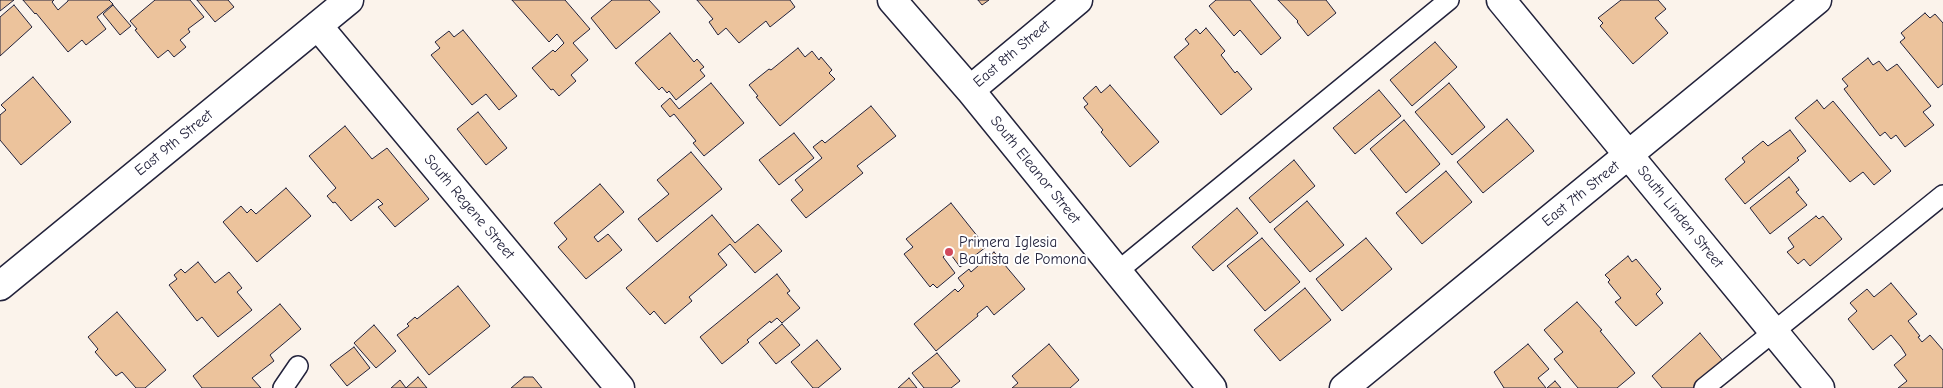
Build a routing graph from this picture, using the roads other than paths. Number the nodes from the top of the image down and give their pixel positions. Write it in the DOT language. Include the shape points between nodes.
graph roads {
  1 [pos="348,0"];
  2 [pos="892,0"];
  3 [pos="1078,0"];
  4 [pos="1449,0"];
  5 [pos="1501,0"];
  6 [pos="1816,0"];
  7 [pos="318,26"];
  8 [pos="970,90"];
  9 [pos="1628,155"];
  10 [pos="1943,195"];
  11 [pos="1118,272"];
  12 [pos="0,286"];
  13 [pos="1773,331"];
  14 [pos="298,366"];
  15 [pos="283,388"];
  16 [pos="620,388"];
  17 [pos="1212,388"];
  18 [pos="1344,388"];
  19 [pos="1704,388"];
  20 [pos="1820,388"];
  1 -- 7 [label="street, East 9th Street"];
  2 -- 8 [label="street, South Eleanor Street"];
  3 -- 8 [label="street, East 8th Street"];
  4 -- 11 [label="lane"];
  5 -- 9 [label="street, South Linden Street"];
  6 -- 9 [label="street, East 7th Street"];
  7 -- 12 [label="street, East 9th Street"];
  7 -- 16 [label="street, South Regene Street"];
  8 -- 11 [label="street, South Eleanor Street"];
  9 -- 13 [label="street, South Linden Street"];
  9 -- 18 [label="street, East 7th Street"];
  10 -- 13 [label="lane"];
  11 -- 17 [label="street, South Eleanor Street"];
  13 -- 19 [label="lane"];
  13 -- 20 [label="street, South Linden Street"];
  14 -- 15 [label="lane"];
}
